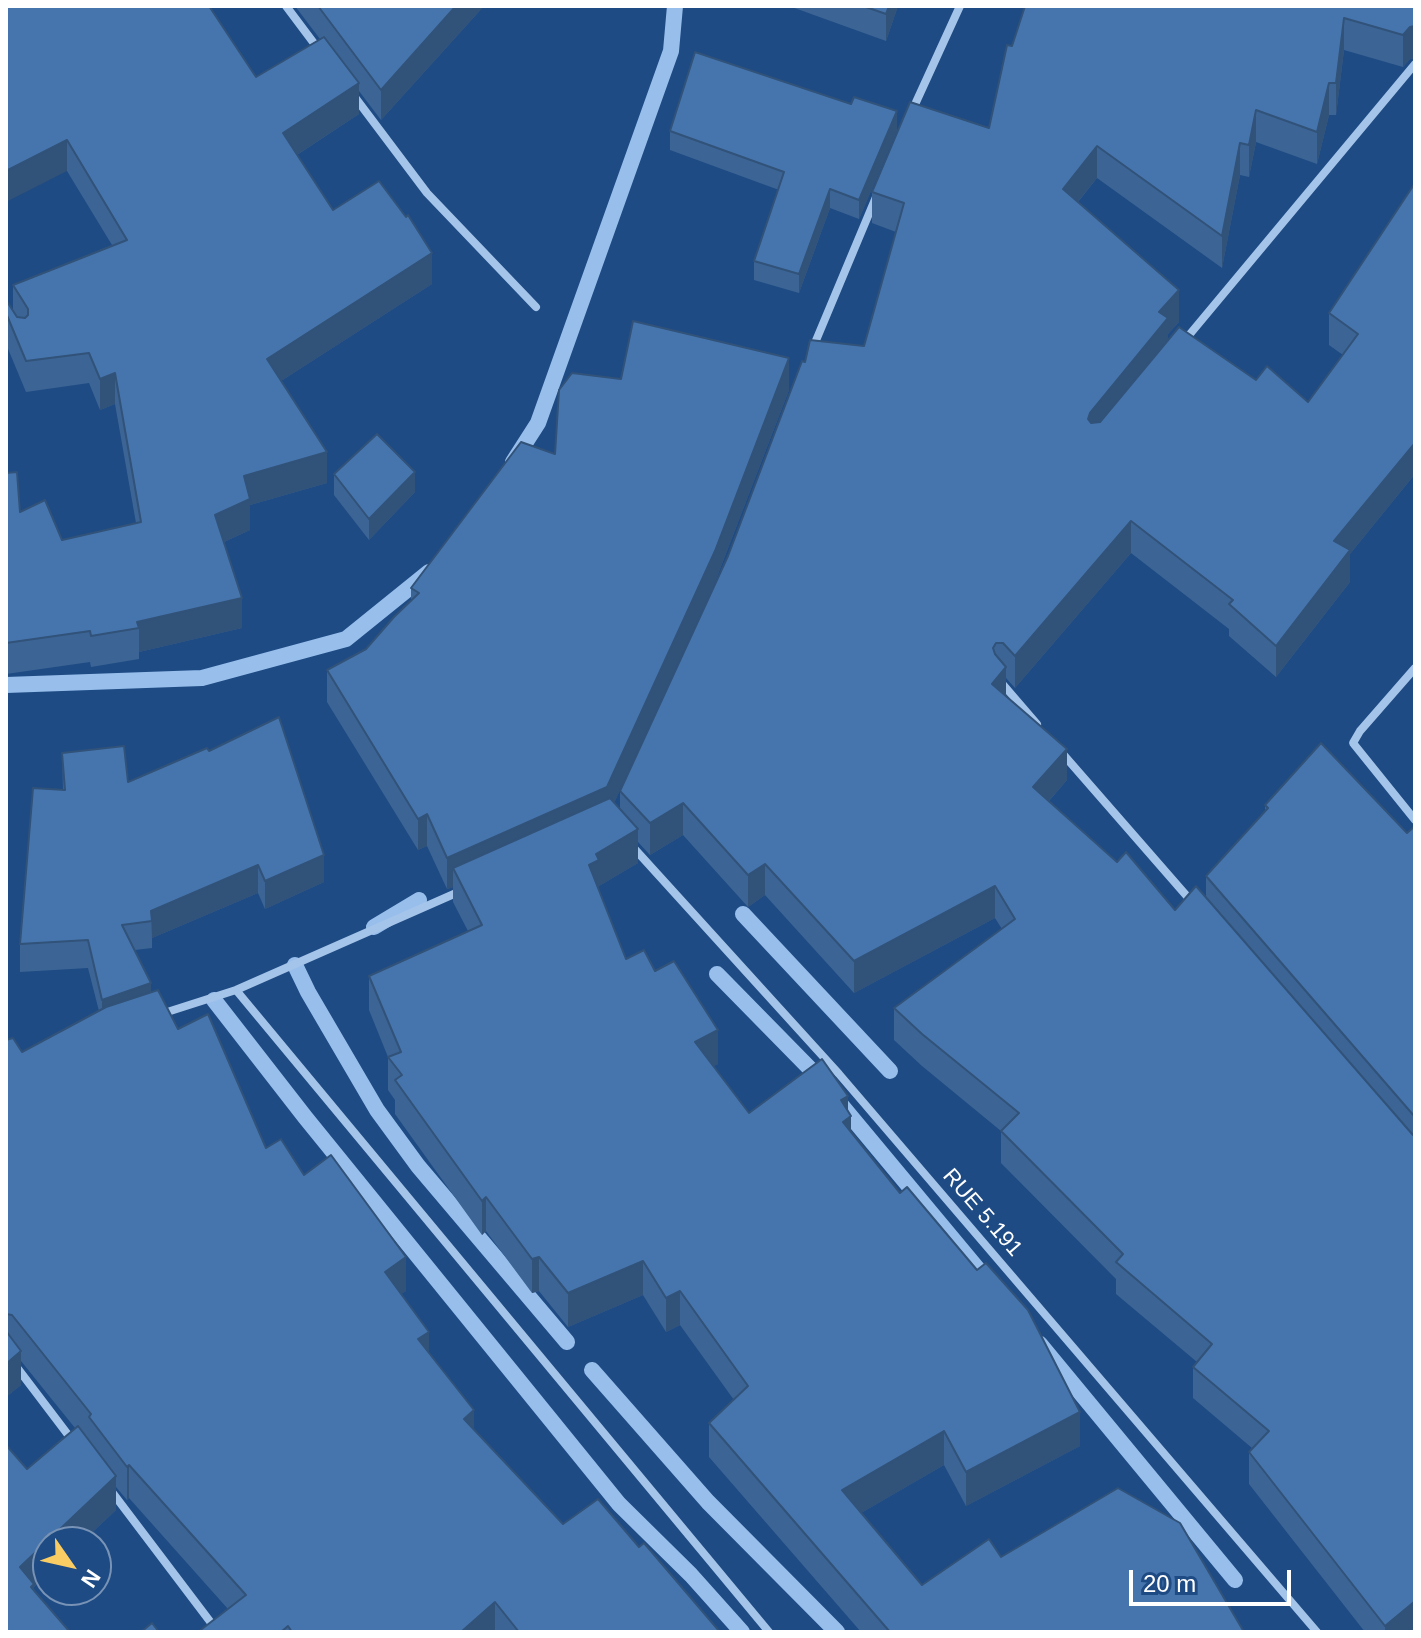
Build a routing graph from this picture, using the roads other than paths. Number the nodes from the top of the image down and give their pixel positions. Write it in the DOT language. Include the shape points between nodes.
graph roads {
  1 [pos="286,6"];
  2 [pos="960,6"];
  3 [pos="324,56"];
  4 [pos="1415,64"];
  5 [pos="352,93"];
  6 [pos="910,115"];
  7 [pos="881,185"];
  8 [pos="536,307"];
  9 [pos="1175,353"];
  10 [pos="810,356"];
  11 [pos="1415,668"];
  12 [pos="1000,681"];
  13 [pos="1041,729"];
  14 [pos="1052,741"];
  15 [pos="1415,820"];
  16 [pos="623,835"];
  17 [pos="468,888"];
  18 [pos="1197,908"];
  19 [pos="236,990"];
  20 [pos="150,1018"];
  21 [pos="6,1353"];
  22 [pos="83,1454"];
  23 [pos="102,1480"];
  24 [pos="218,1632"];
  25 [pos="769,1632"];
  26 [pos="1317,1632"];
  1 -- 3 [label="street"];
  2 -- 6 [label="street"];
  4 -- 9 [label="street"];
  5 -- 8 [label="street" via="427,193"];
  7 -- 10 [label="street"];
  11 -- 15 [label="street" via="1353,743"];
  12 -- 13 [label="street"];
  14 -- 18 [label="street"];
  16 -- 26 [label="street, RUE 5.191" via="849,1086"];
  17 -- 19 [label="street"];
  19 -- 20 [label="street"];
  19 -- 25 [label="street"];
  21 -- 22 [label="street"];
  23 -- 24 [label="street"];
}
